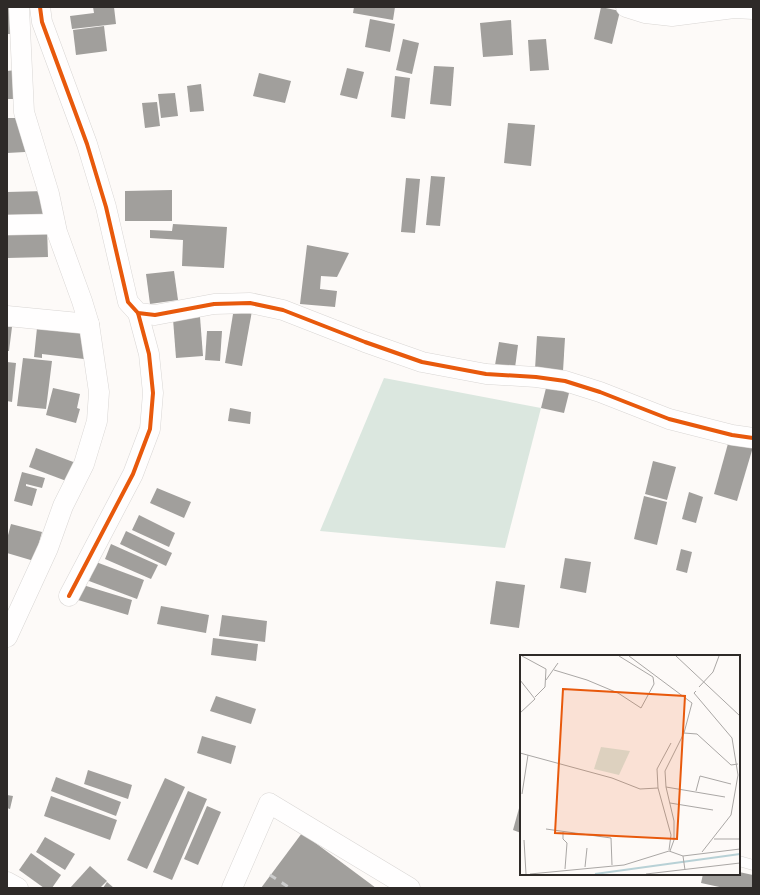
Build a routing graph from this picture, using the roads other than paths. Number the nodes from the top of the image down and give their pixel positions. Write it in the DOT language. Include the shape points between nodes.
graph roads {
  1 [pos="19,7"];
  2 [pos="40,7"];
  3 [pos="626,7"];
  4 [pos="712,9"];
  5 [pos="753,9"];
  6 [pos="55,224"];
  7 [pos="7,225"];
  8 [pos="138,313"];
  9 [pos="7,316"];
  10 [pos="89,324"];
  11 [pos="753,438"];
  12 [pos="69,596"];
  13 [pos="7,637"];
  14 [pos="740,860"];
  15 [pos="753,865"];
  16 [pos="7,882"];
  17 [pos="18,888"];
  18 [pos="232,888"];
  19 [pos="410,888"];
  1 -- 6 [label="street" via="24,112 49,194"];
  2 -- 8 [label="street" via="42,22 87,144 104,200 128,302"];
  3 -- 4 [label="street" via="645,13 672,16"];
  4 -- 5 [label="street"];
  6 -- 7 [label="street"];
  6 -- 10 [label="street"];
  8 -- 11 [label="street" via="155,315 214,304 257,304 283,310 422,362 486,374 536,377 565,382 669,418"];
  8 -- 12 [label="street" via="148,354 153,393 150,429 133,474"];
  9 -- 10 [label="street"];
  10 -- 13 [label="street" via="99,392 97,420 84,464 63,506 48,548"];
  14 -- 15 [label="lane"];
  16 -- 17 [label="street"];
  18 -- 19 [label="street" via="269,803"];
}
